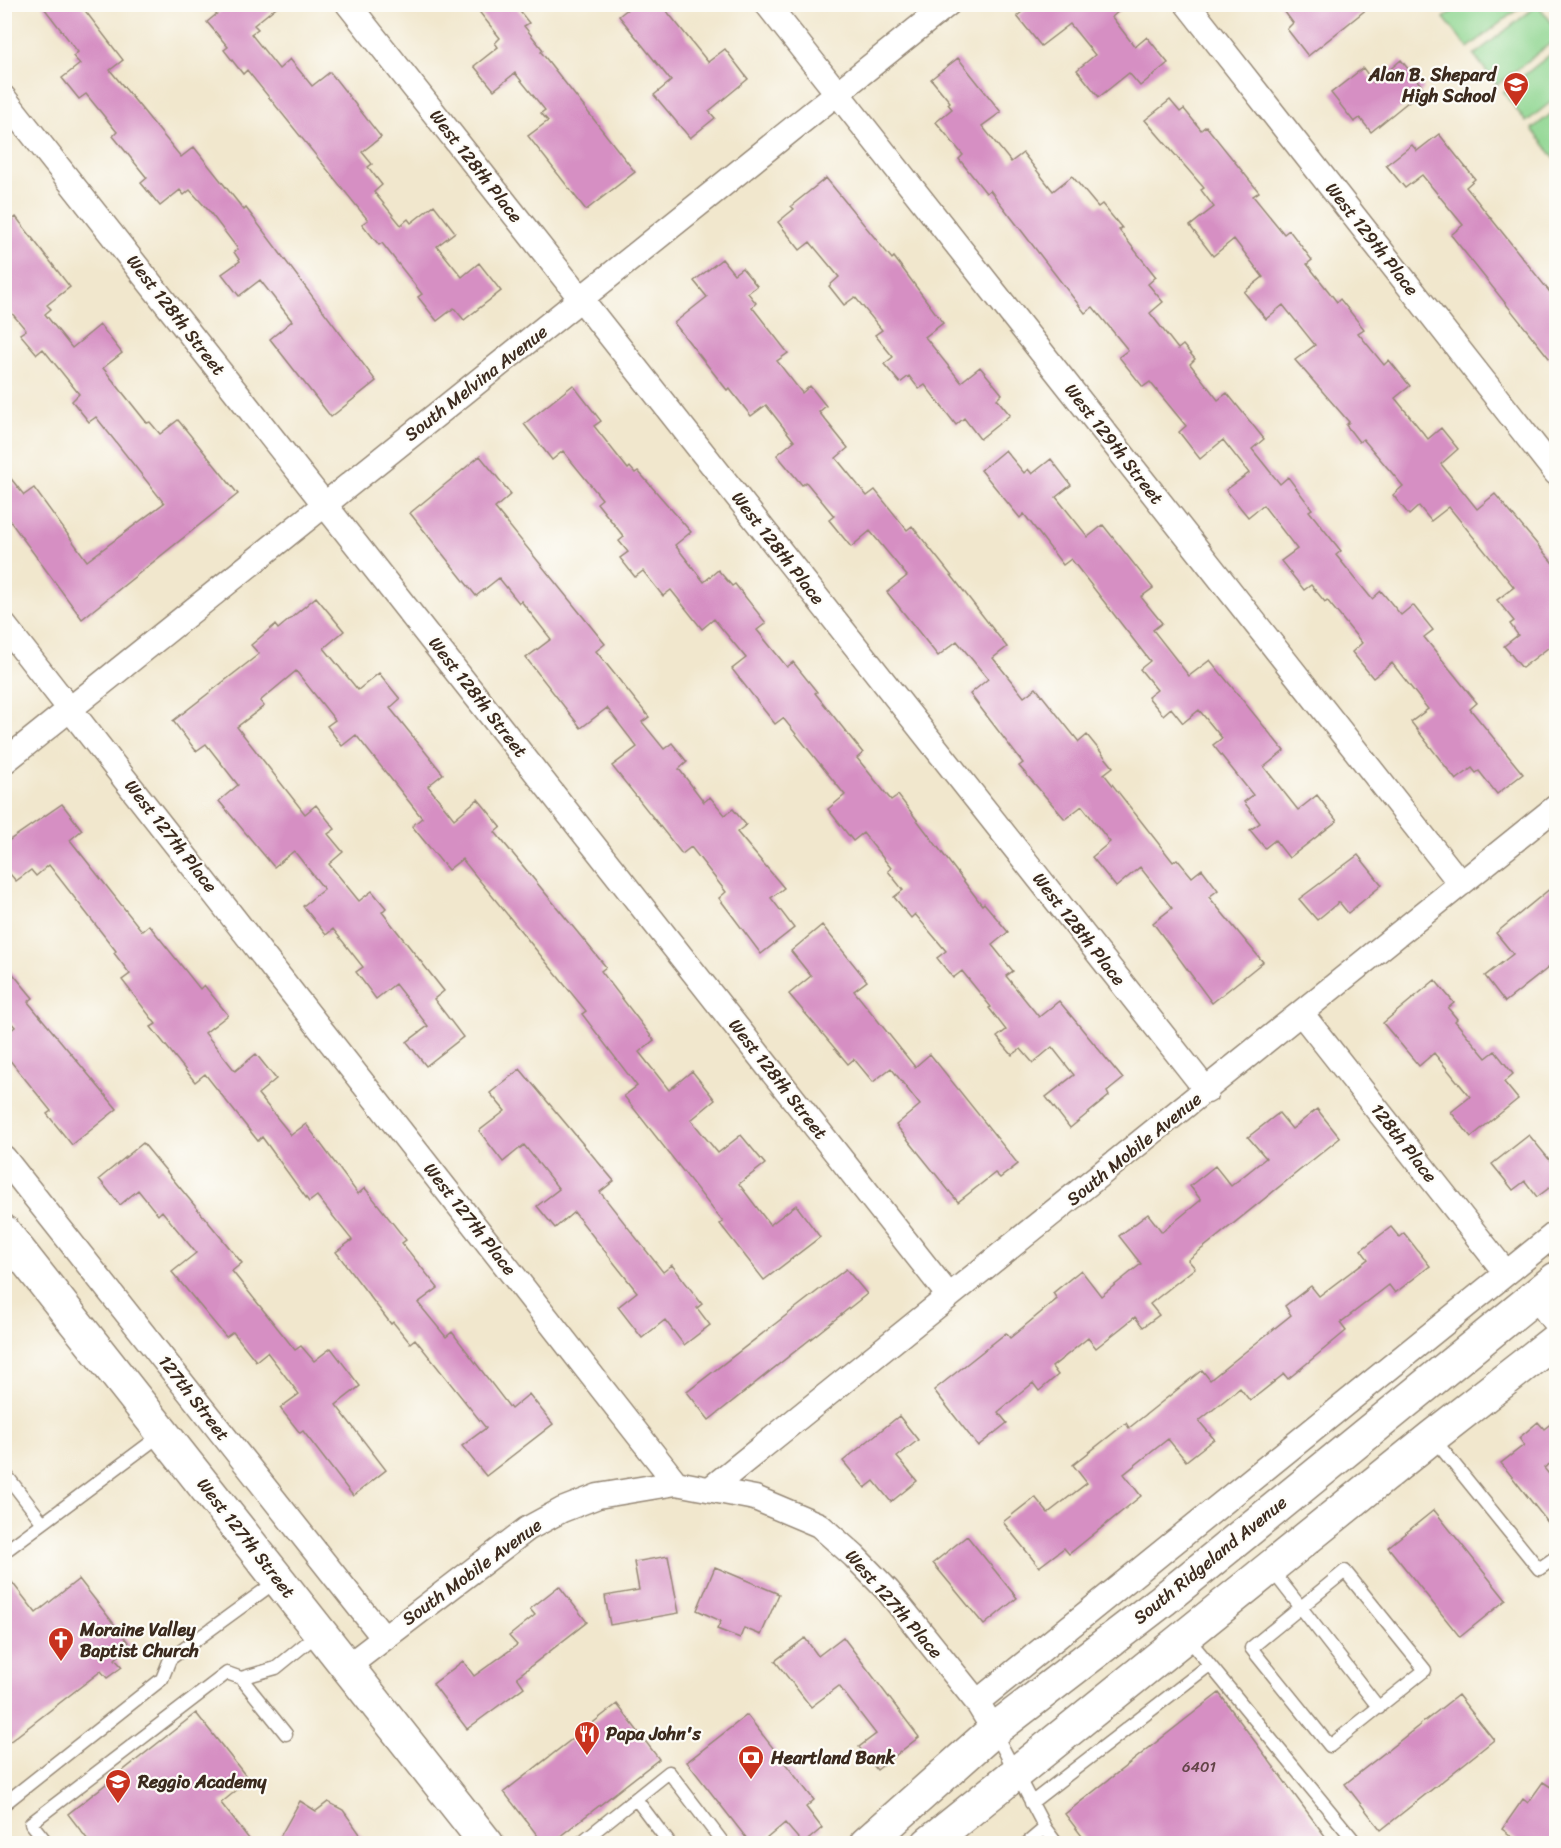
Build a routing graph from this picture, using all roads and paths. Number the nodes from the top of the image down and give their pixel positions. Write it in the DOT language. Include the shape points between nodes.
graph roads {
  1 [pos="348,4"];
  2 [pos="767,4"];
  3 [pos="948,4"];
  4 [pos="1187,4"];
  5 [pos="837,93"];
  6 [pos="4,99"];
  7 [pos="582,300"];
  8 [pos="1557,473"];
  9 [pos="325,503"];
  10 [pos="4,625"];
  11 [pos="71,708"];
  12 [pos="4,762"];
  13 [pos="1557,807"];
  14 [pos="1461,884"];
  15 [pos="1301,1013"];
  16 [pos="1207,1090"];
  17 [pos="4,1158"];
  18 [pos="1557,1233"];
  19 [pos="8,1244"];
  20 [pos="1506,1273"];
  21 [pos="1546,1288"];
  22 [pos="949,1296"];
  23 [pos="1557,1323"];
  24 [pos="1557,1340"];
  25 [pos="164,1433"];
  26 [pos="1432,1437"];
  27 [pos="4,1472"];
  28 [pos="676,1483"];
  29 [pos="710,1489"];
  30 [pos="43,1523"];
  31 [pos="4,1552"];
  32 [pos="1557,1557"];
  33 [pos="1270,1567"];
  34 [pos="279,1579"];
  35 [pos="1302,1606"];
  36 [pos="321,1632"];
  37 [pos="1185,1635"];
  38 [pos="383,1637"];
  39 [pos="348,1666"];
  40 [pos="1209,1666"];
  41 [pos="241,1678"];
  42 [pos="977,1702"];
  43 [pos="1379,1708"];
  44 [pos="994,1731"];
  45 [pos="286,1734"];
  46 [pos="1016,1774"];
  47 [pos="636,1799"];
  48 [pos="1031,1803"];
  49 [pos="4,1804"];
  50 [pos="1045,1828"];
  51 [pos="479,1840"];
  52 [pos="48,1843"];
  53 [pos="580,1843"];
  54 [pos="670,1844"];
  55 [pos="724,1844"];
  56 [pos="866,1844"];
  57 [pos="928,1844"];
  58 [pos="1026,1844"];
  59 [pos="1057,1844"];
  60 [pos="1357,1844"];
  1 -- 7 [label="street, West 128th Place"];
  2 -- 5 [label="street, West 129th Street"];
  3 -- 5 [label="street, South Melvina Avenue"];
  4 -- 8 [label="street, West 129th Place"];
  5 -- 7 [label="street, South Melvina Avenue"];
  5 -- 14 [label="street, West 129th Street"];
  6 -- 9 [label="street, West 128th Street"];
  7 -- 9 [label="street, South Melvina Avenue"];
  7 -- 16 [label="street, West 128th Place"];
  9 -- 11 [label="street, South Melvina Avenue"];
  9 -- 22 [label="street, West 128th Street"];
  10 -- 11 [label="street, West 127th Place"];
  11 -- 12 [label="street, South Melvina Avenue"];
  11 -- 28 [label="street, West 127th Place"];
  13 -- 14 [label="street, South Mobile Avenue"];
  14 -- 15 [label="street, South Mobile Avenue"];
  15 -- 16 [label="street, South Mobile Avenue"];
  15 -- 20 [label="street, 128th Place"];
  16 -- 22 [label="street, South Mobile Avenue"];
  17 -- 38 [label="street, 127th Street"];
  18 -- 20 [label="street"];
  19 -- 25 [label="main road, West 127th Street"];
  20 -- 42 [label="street"];
  21 -- 23 [label="street"];
  21 -- 44 [label="main road, South Ridgeland Avenue" via="1163,1600"];
  22 -- 29 [label="street, South Mobile Avenue"];
  24 -- 26 [label="main road"];
  25 -- 30 [label="lane"];
  25 -- 34 [label="main road, West 127th Street"];
  26 -- 32 [label="lane" via="1539,1569"];
  26 -- 33 [label="main road"];
  27 -- 30 [label="lane"];
  28 -- 29 [label="street, West 127th Place"];
  28 -- 38 [label="street, South Mobile Avenue" via="598,1496 562,1510 498,1549"];
  29 -- 42 [label="street, West 127th Place" via="754,1498 819,1525 888,1591"];
  30 -- 31 [label="lane"];
  33 -- 35 [label="lane"];
  33 -- 37 [label="main road"];
  34 -- 36 [label="main road, West 127th Street"];
  34 -- 49 [label="lane" via="170,1659 162,1679"];
  35 -- 43 [label="lane"];
  35 -- 43 [label="lane" via="1345,1571 1425,1670"];
  35 -- 43 [label="lane" via="1251,1648 1330,1746"];
  36 -- 39 [label="main road, West 127th Street"];
  36 -- 41 [label="lane" via="276,1668"];
  37 -- 40 [label="lane"];
  37 -- 46 [label="main road"];
  38 -- 39 [label="street, South Mobile Avenue"];
  39 -- 51 [label="main road, West 127th Street"];
  40 -- 48 [label="lane"];
  40 -- 60 [label="lane"];
  41 -- 45 [label="lane"];
  41 -- 52 [label="lane" via="227,1673 31,1822"];
  42 -- 44 [label="street, West 127th Place"];
  44 -- 46 [label="lane"];
  44 -- 56 [label="main road, South Ridgeland Avenue"];
  46 -- 48 [label="lane"];
  46 -- 57 [label="main road"];
  47 -- 53 [label="lane"];
  47 -- 54 [label="lane"];
  47 -- 55 [label="lane" via="669,1772"];
  48 -- 50 [label="lane"];
  50 -- 58 [label="lane"];
  50 -- 59 [label="lane"];
}
